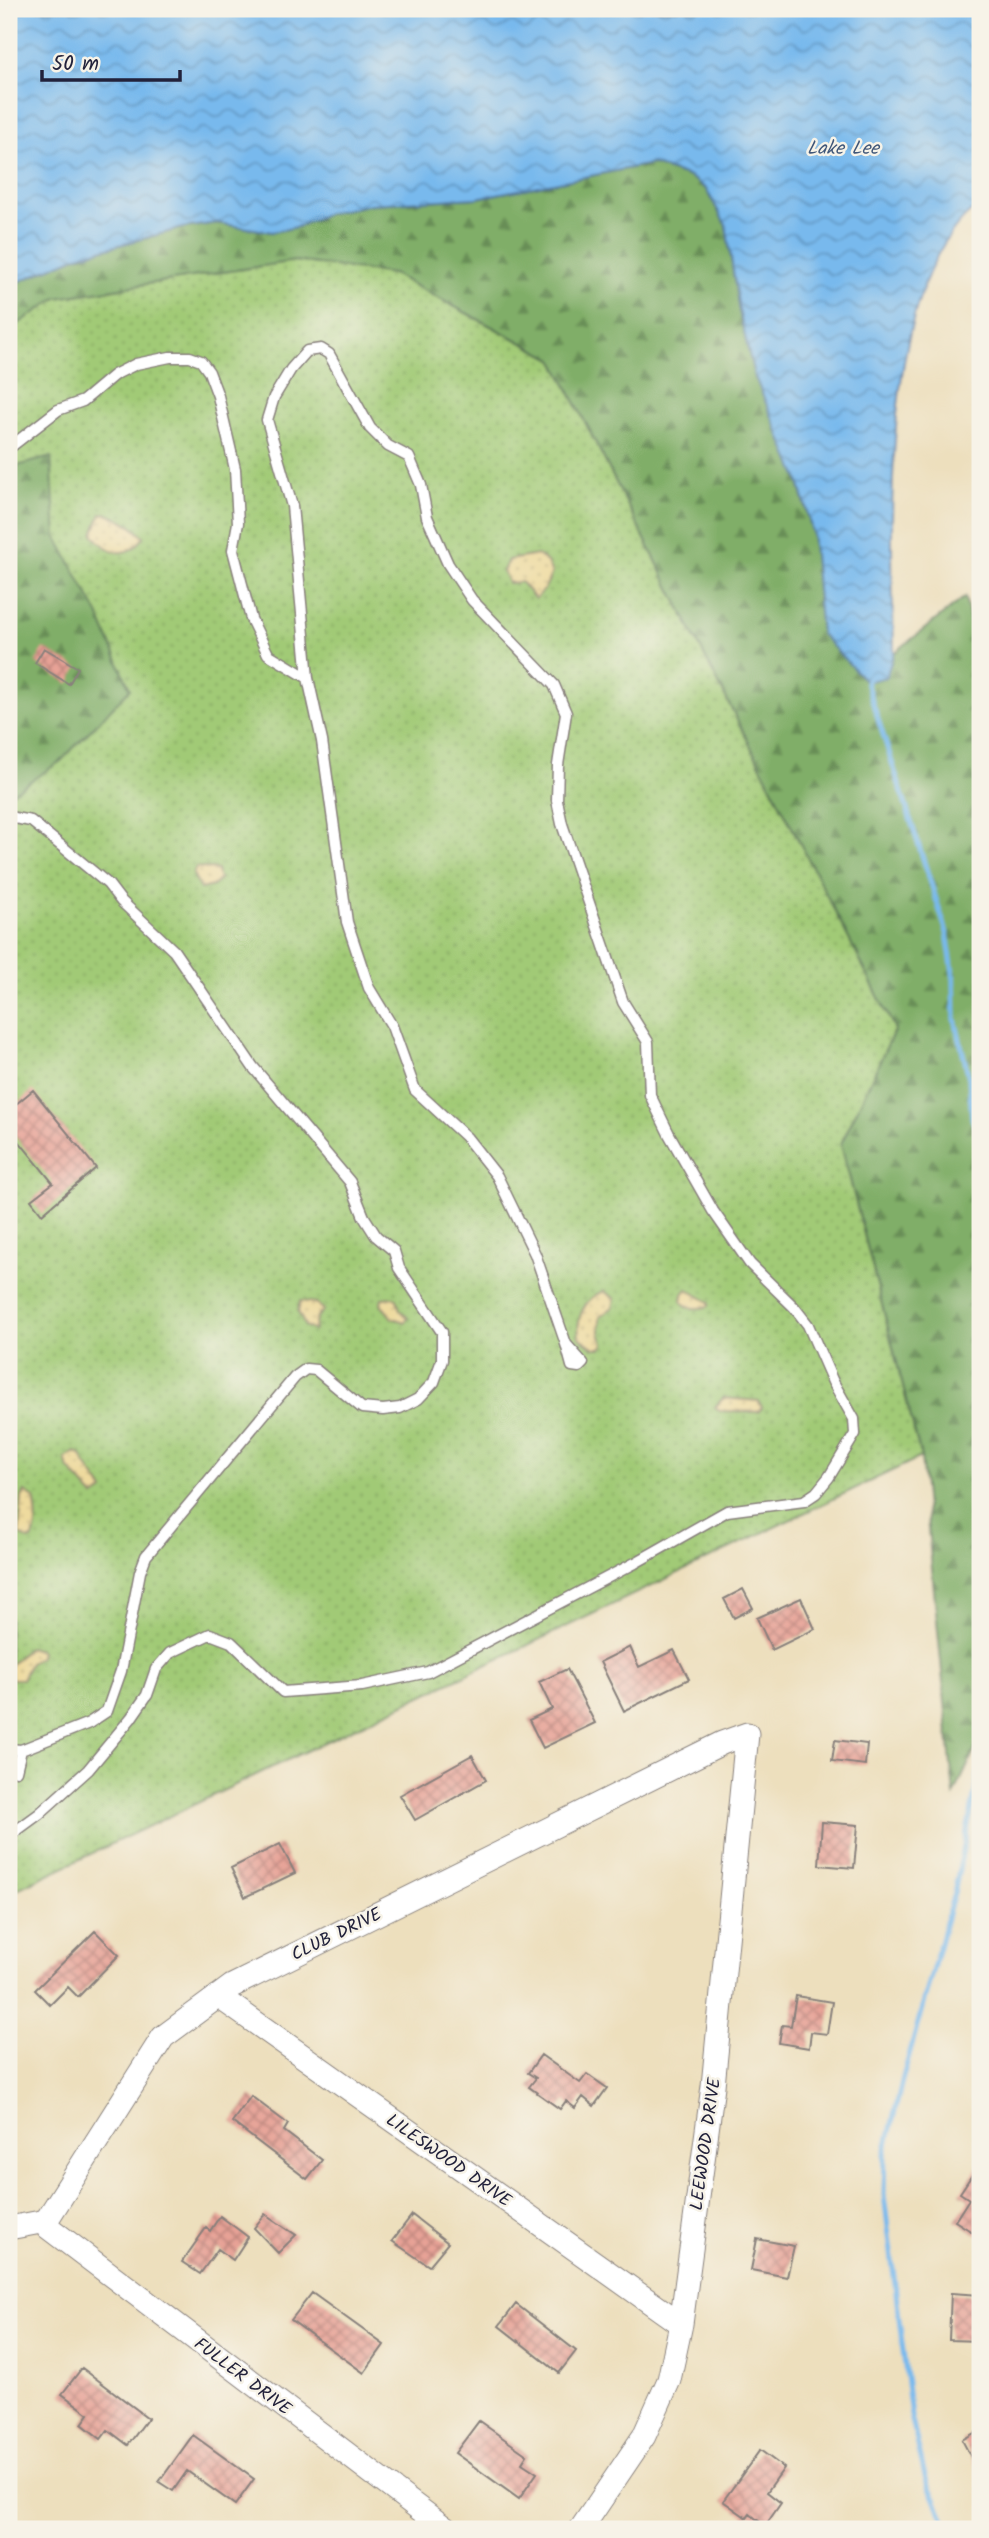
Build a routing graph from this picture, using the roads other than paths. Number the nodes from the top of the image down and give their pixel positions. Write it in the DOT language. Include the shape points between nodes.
graph roads {
  1 [pos="9,448"];
  2 [pos="308,678"];
  3 [pos="9,817"];
  4 [pos="566,1344"];
  5 [pos="747,1734"];
  6 [pos="9,1749"];
  7 [pos="22,1750"];
  8 [pos="16,1771"];
  9 [pos="9,1836"];
  10 [pos="218,1996"];
  11 [pos="41,2222"];
  12 [pos="9,2228"];
  13 [pos="681,2324"];
  14 [pos="446,2529"];
  15 [pos="581,2529"];
  1 -- 2 [label="lane" via="58,411 83,401 114,375 136,364 170,357 201,361 218,397 235,469 238,523 233,551 251,619 268,653"];
  2 -- 4 [label="lane" via="322,741 347,922 369,988 392,1026 415,1090 467,1138 497,1176 535,1254"];
  2 -- 9 [label="lane" via="292,506 267,420 290,369 307,351 321,349 330,354 370,428 388,446 409,457 427,517 448,564 472,600 554,685 562,700 566,713 557,800 562,824 623,1002 648,1042 650,1095 713,1211 750,1264 808,1325 854,1419 855,1434 829,1477 804,1501 727,1511 428,1672 362,1686 283,1692 231,1642 210,1634 191,1642 162,1661 141,1702 88,1770"];
  3 -- 7 [label="lane" via="31,821 108,884 174,951 253,1068 350,1182 364,1217 376,1236 394,1251 399,1268 442,1332 442,1360 434,1382 418,1399 400,1408 362,1408 316,1370 306,1369 295,1377 146,1556 121,1671 107,1711"];
  5 -- 10 [label="street, CLUB DRIVE"];
  5 -- 13 [label="street, LEEWOOD DRIVE" via="713,2086"];
  6 -- 7 [label="lane"];
  7 -- 8 [label="lane"];
  10 -- 11 [label="street, CLUB DRIVE" via="163,2037 46,2221"];
  10 -- 13 [label="street, LILESWOOD DRIVE"];
  11 -- 12 [label="street"];
  11 -- 14 [label="street, FULLER DRIVE"];
  13 -- 15 [label="street, LEEWOOD DRIVE" via="669,2380 644,2436"];
}
